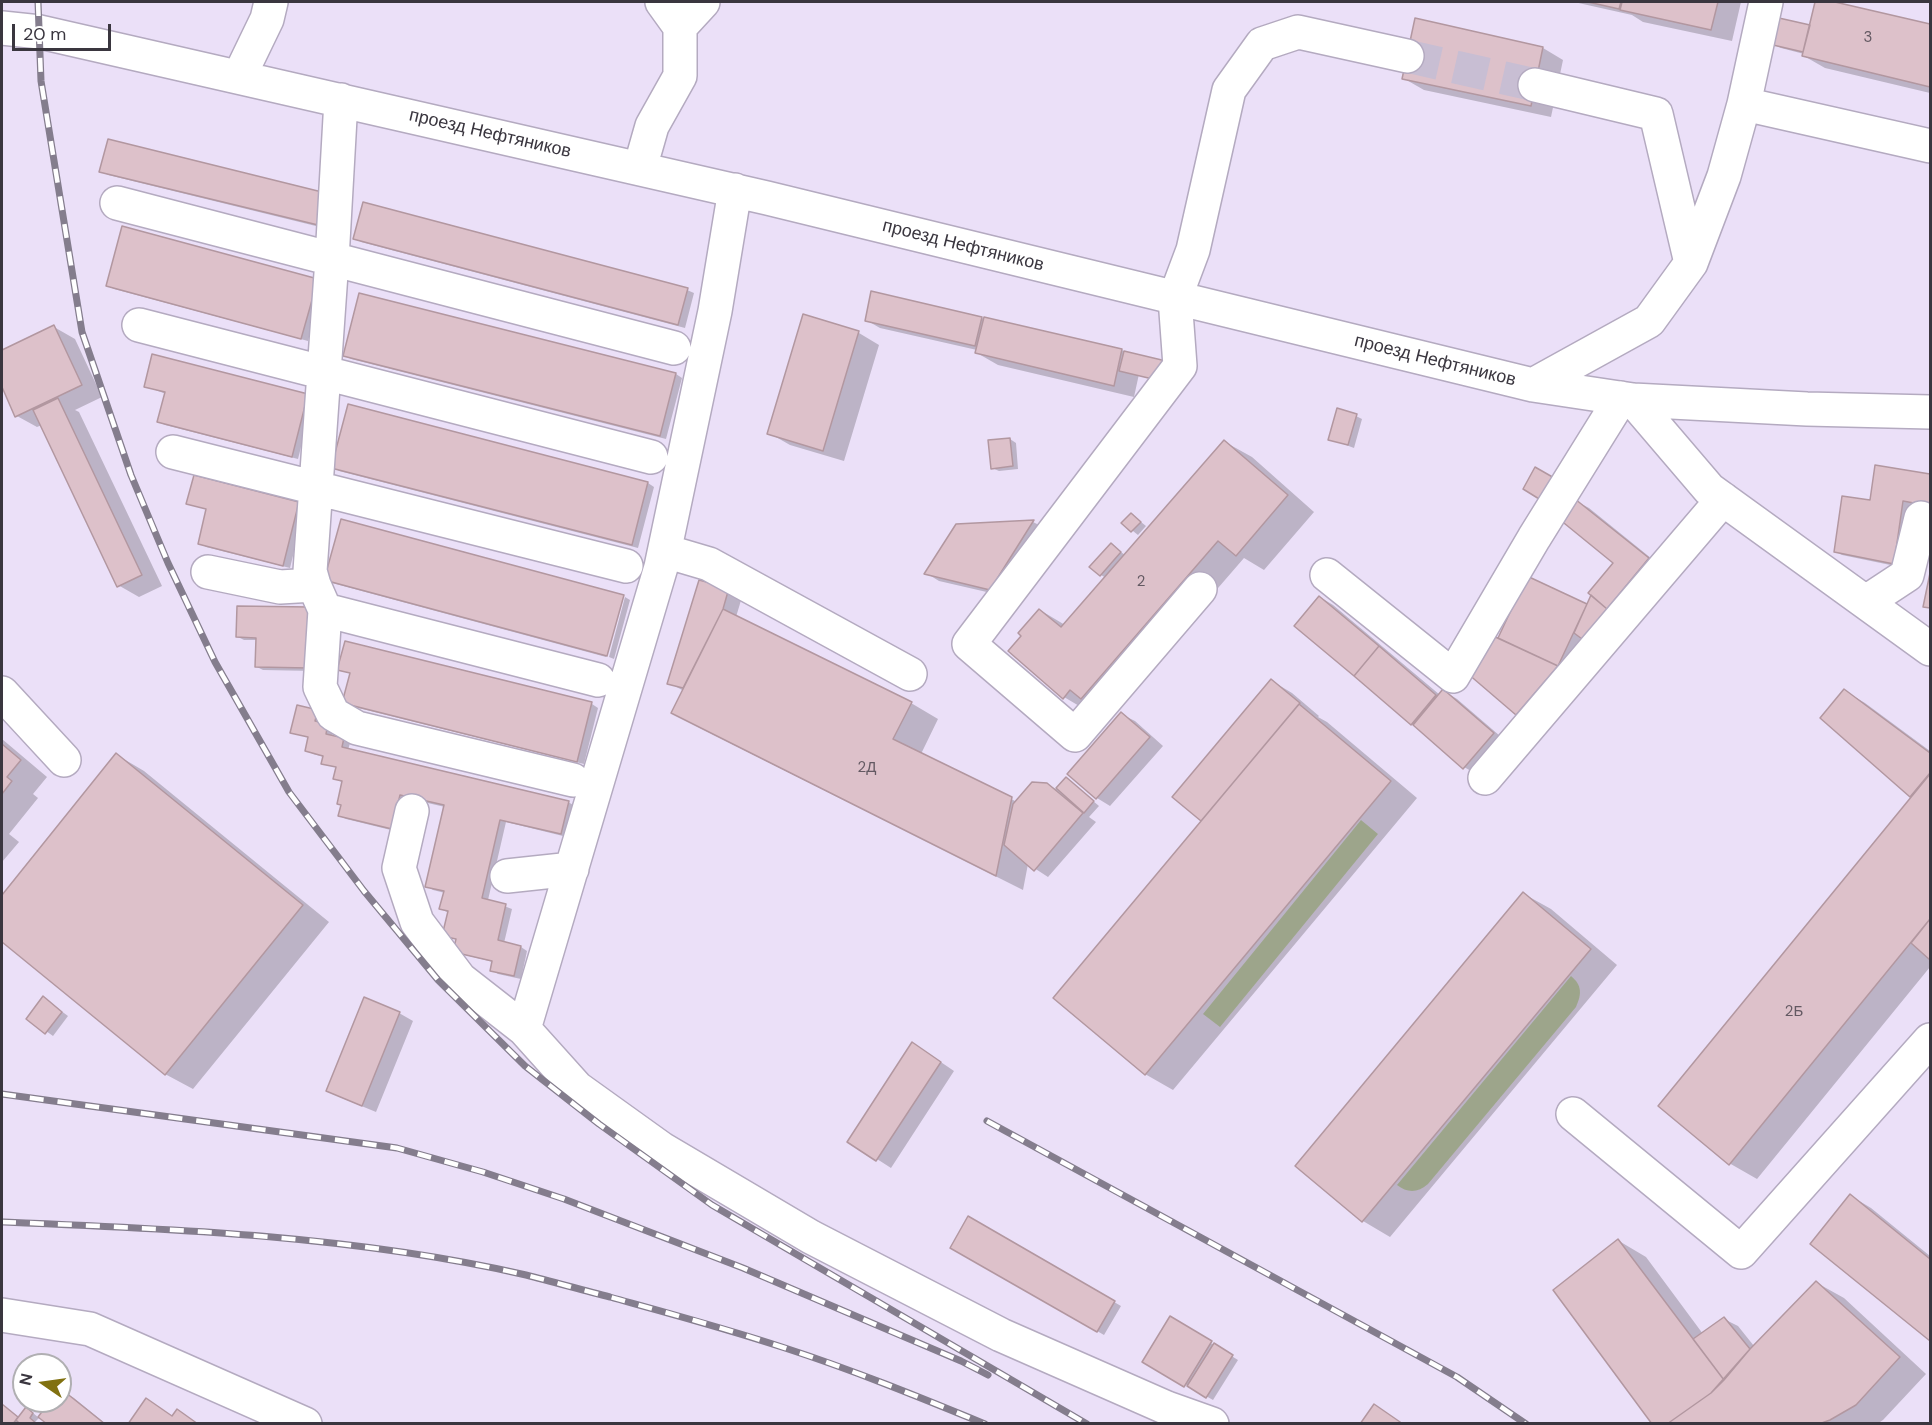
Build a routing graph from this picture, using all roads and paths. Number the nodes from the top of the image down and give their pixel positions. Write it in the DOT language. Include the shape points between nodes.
graph roads {
  1 [pos="271,2"];
  2 [pos="703,2"];
  3 [pos="1766,2"];
  4 [pos="671,14"];
  5 [pos="2,28"];
  6 [pos="1407,56"];
  7 [pos="239,77"];
  8 [pos="1535,85"];
  9 [pos="341,100"];
  10 [pos="1744,104"];
  11 [pos="1930,146"];
  12 [pos="640,168"];
  13 [pos="735,190"];
  14 [pos="117,203"];
  15 [pos="332,259"];
  16 [pos="1691,263"];
  17 [pos="1175,297"];
  18 [pos="139,325"];
  19 [pos="674,348"];
  20 [pos="324,373"];
  21 [pos="1533,385"];
  22 [pos="1627,399"];
  23 [pos="1930,412"];
  24 [pos="173,452"];
  25 [pos="651,457"];
  26 [pos="315,488"];
  27 [pos="1723,499"];
  28 [pos="1921,518"];
  29 [pos="665,551"];
  30 [pos="626,566"];
  31 [pos="208,572"];
  32 [pos="1327,574"];
  33 [pos="1200,589"];
  34 [pos="320,598"];
  35 [pos="1866,602"];
  36 [pos="1930,649"];
  37 [pos="910,674"];
  38 [pos="597,680"];
  39 [pos="2,693"];
  40 [pos="64,760"];
  41 [pos="1485,778"];
  42 [pos="573,780"];
  43 [pos="412,811"];
  44 [pos="572,869"];
  45 [pos="507,876"];
  46 [pos="524,1029"];
  47 [pos="1930,1040"];
  48 [pos="1573,1114"];
  49 [pos="2,1315"];
  50 [pos="304,1424"];
  51 [pos="1212,1424"];
  1 -- 7 [label="street"];
  2 -- 4 [label="street"];
  3 -- 10 [label="street"];
  4 -- 12 [label="street" via="680,76 652,126"];
  5 -- 7 [label="street, проезд Нефтяников" via="40,32"];
  6 -- 17 [label="street" via="1298,32 1262,44 1229,90 1193,250"];
  7 -- 9 [label="street, проезд Нефтяников"];
  8 -- 16 [label="street" via="1656,114"];
  9 -- 12 [label="street, проезд Нефтяников"];
  9 -- 15 [label="street"];
  10 -- 11 [label="street"];
  10 -- 16 [label="street" via="1724,176"];
  12 -- 13 [label="street, проезд Нефтяников"];
  13 -- 17 [label="street, проезд Нефтяников"];
  13 -- 29 [label="street" via="715,311"];
  14 -- 15 [label="street"];
  15 -- 19 [label="street"];
  15 -- 20 [label="street"];
  16 -- 21 [label="street" via="1649,321"];
  17 -- 21 [label="street, проезд Нефтяников"];
  17 -- 33 [label="street" via="1180,366 969,644 1075,735"];
  18 -- 20 [label="street"];
  20 -- 25 [label="street"];
  20 -- 26 [label="street"];
  21 -- 22 [label="street, проезд Нефтяников"];
  22 -- 23 [label="street, проезд Нефтяников"];
  22 -- 27 [label="street" via="1709,489"];
  22 -- 32 [label="street" via="1534,538 1453,676"];
  24 -- 26 [label="street"];
  26 -- 30 [label="street"];
  26 -- 34 [label="street" via="310,571"];
  27 -- 35 [label="street"];
  27 -- 41 [label="street"];
  28 -- 35 [label="street" via="1907,575"];
  29 -- 37 [label="street" via="709,564"];
  29 -- 44 [label="street"];
  31 -- 34 [label="street"];
  34 -- 38 [label="street"];
  34 -- 42 [label="street" via="320,687 333,714 357,728"];
  35 -- 36 [label="street"];
  39 -- 40 [label="street"];
  43 -- 46 [label="street" via="399,868 417,922 460,979"];
  44 -- 45 [label="street"];
  44 -- 46 [label="street"];
  46 -- 51 [label="street" via="577,1088 662,1149 811,1237 1001,1335"];
  47 -- 48 [label="street" via="1741,1252"];
  49 -- 50 [label="street" via="90,1329"];
}
